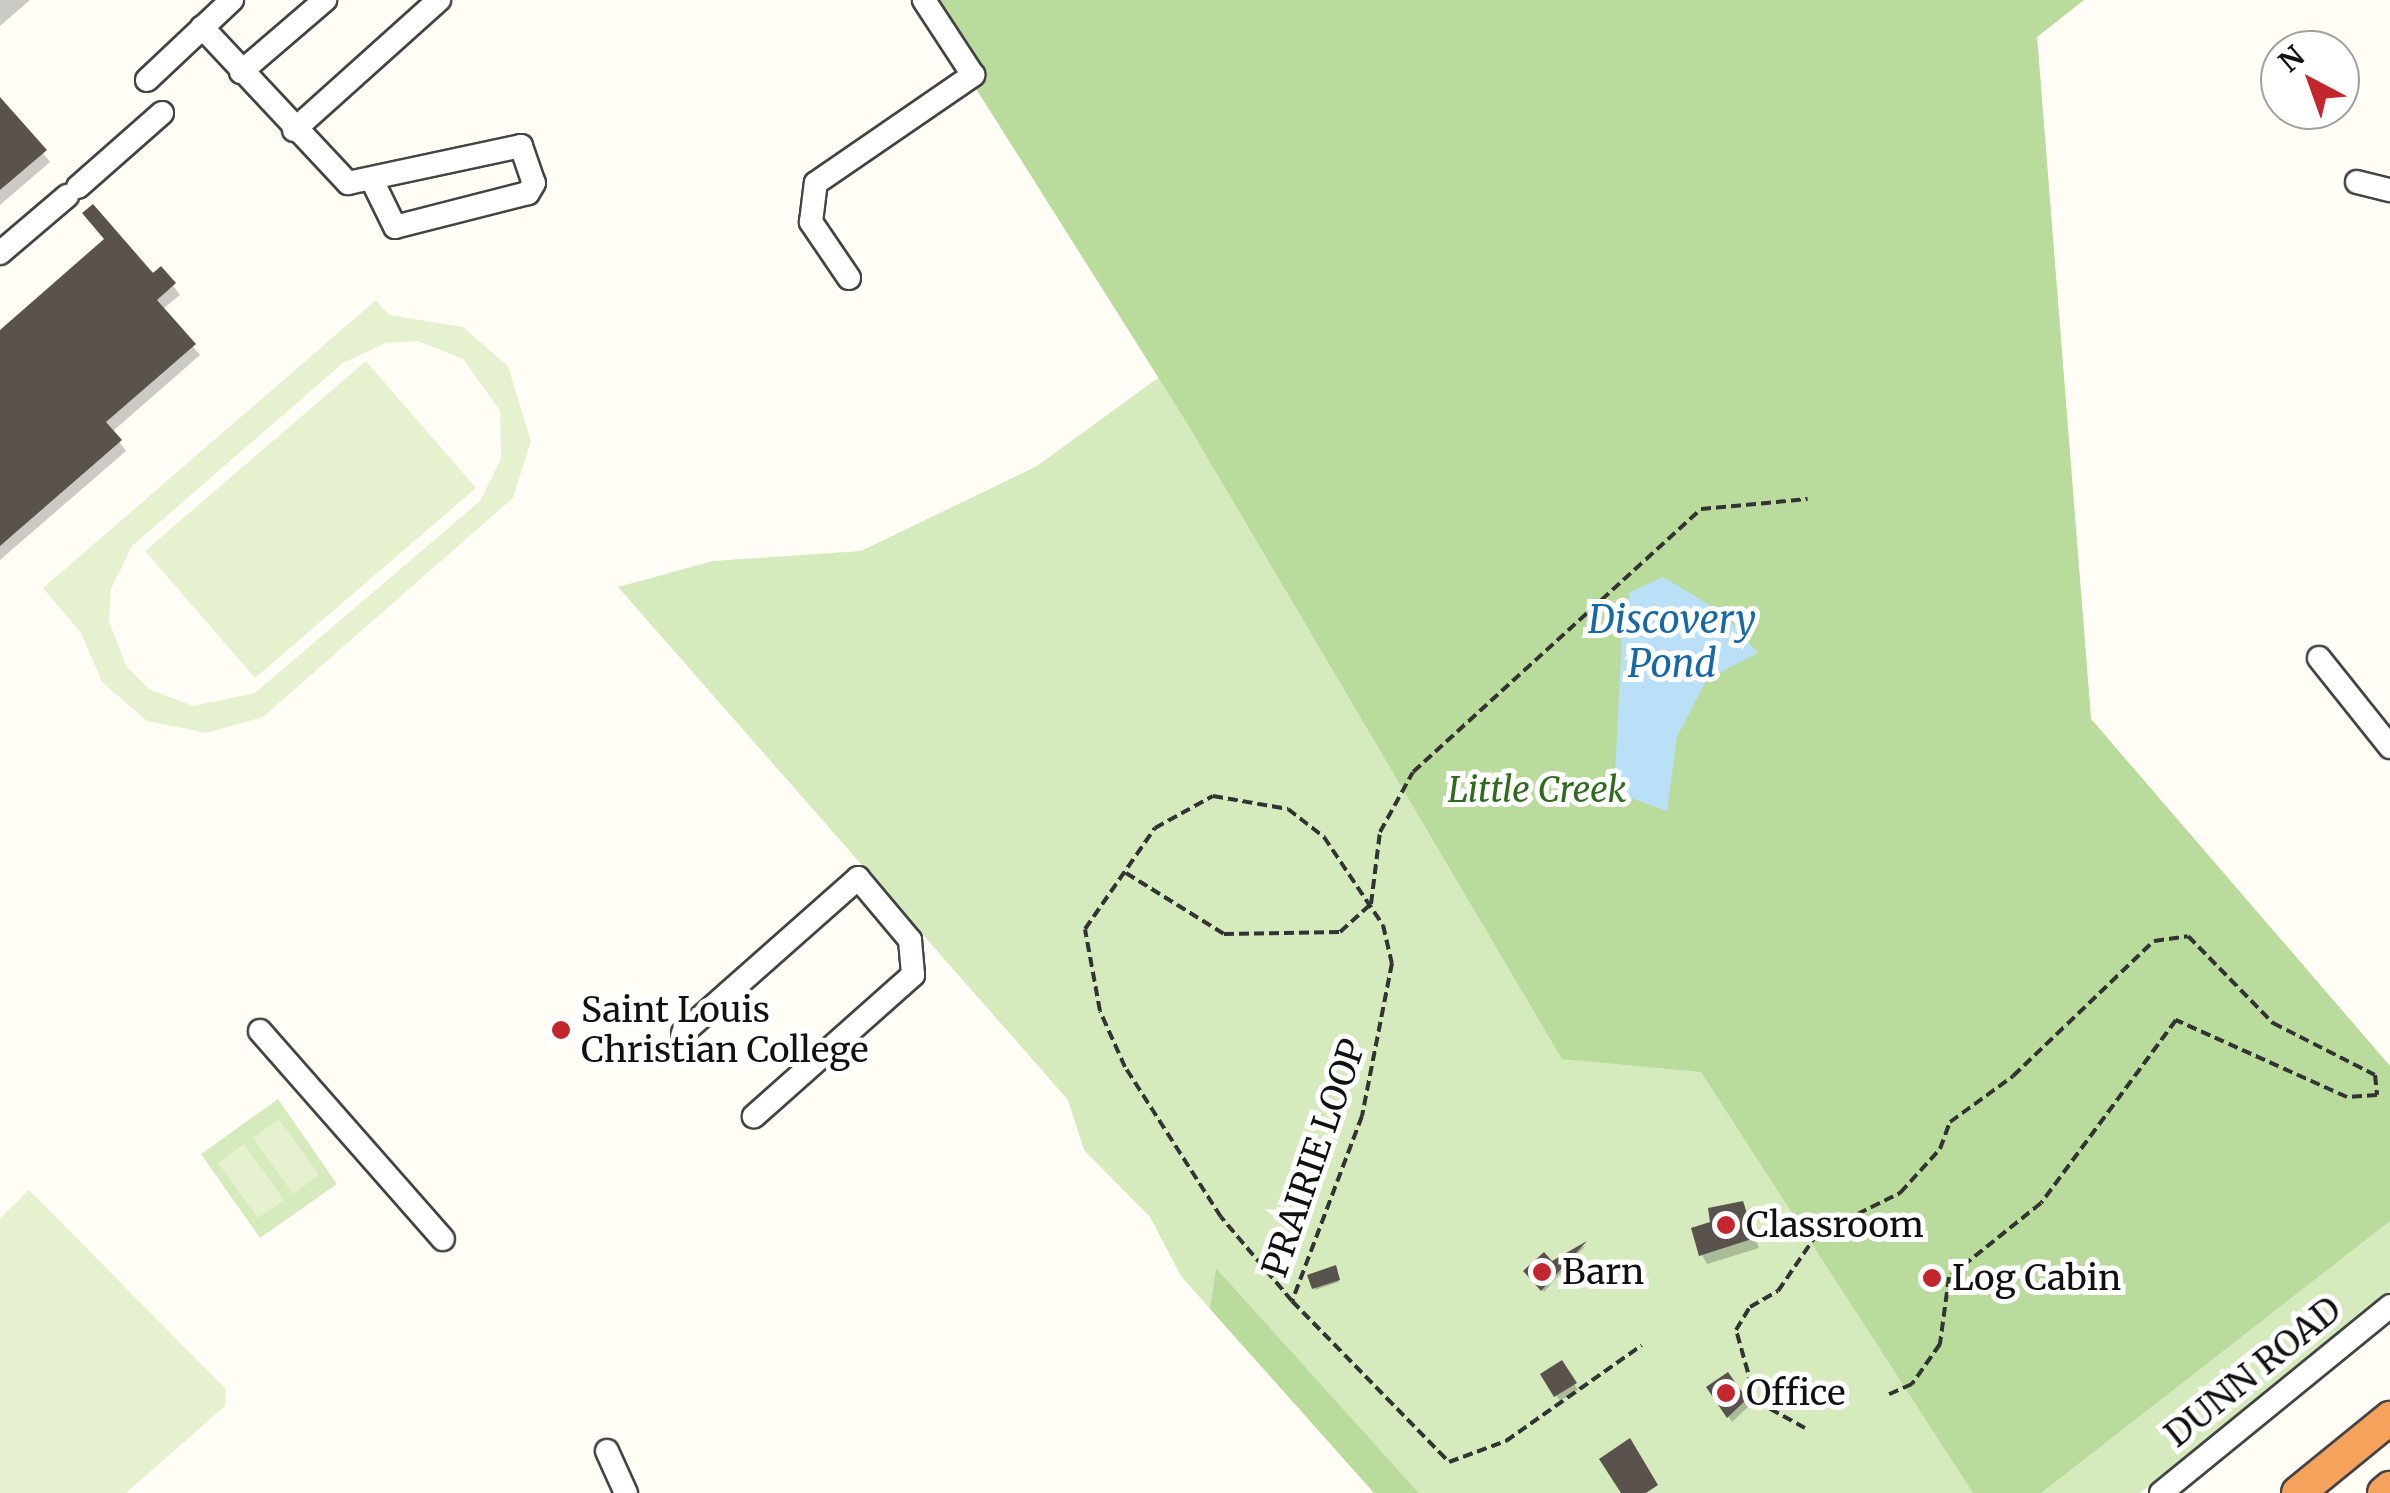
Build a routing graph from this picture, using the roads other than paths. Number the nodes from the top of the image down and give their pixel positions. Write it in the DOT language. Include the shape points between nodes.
graph roads {
  1 [pos="232,0"];
  2 [pos="325,0"];
  3 [pos="439,0"];
  4 [pos="924,0"];
  5 [pos="202,28"];
  6 [pos="240,72"];
  7 [pos="148,80"];
  8 [pos="162,113"];
  9 [pos="294,130"];
  10 [pos="373,182"];
  11 [pos="2357,182"];
  12 [pos="2390,190"];
  13 [pos="0,253"];
  14 [pos="849,278"];
  15 [pos="2319,658"];
  16 [pos="2390,746"];
  17 [pos="260,1031"];
  18 [pos="682,1033"];
  19 [pos="754,1116"];
  20 [pos="443,1239"];
  21 [pos="2390,1306"];
  22 [pos="2390,1418"];
  23 [pos="607,1451"];
  24 [pos="2390,1488"];
  25 [pos="626,1493"];
  26 [pos="2161,1493"];
  27 [pos="2298,1493"];
  28 [pos="2384,1493"];
  1 -- 5 [label="street"];
  2 -- 6 [label="street"];
  3 -- 9 [label="street"];
  4 -- 14 [label="street" via="974,75 816,183 812,222"];
  5 -- 6 [label="street"];
  5 -- 7 [label="street"];
  6 -- 9 [label="street"];
  8 -- 13 [label="street"];
  9 -- 10 [label="street" via="348,183"];
  10 -- 10 [label="street" via="521,146 534,183 528,193 395,227"];
  11 -- 12 [label="street"];
  15 -- 16 [label="street"];
  17 -- 20 [label="street"];
  18 -- 19 [label="street" via="858,878 910,940 913,975"];
  21 -- 26 [label="street, DUNN ROAD"];
  22 -- 27 [label="highway"];
  23 -- 25 [label="street"];
  24 -- 28 [label="highway"];
}
